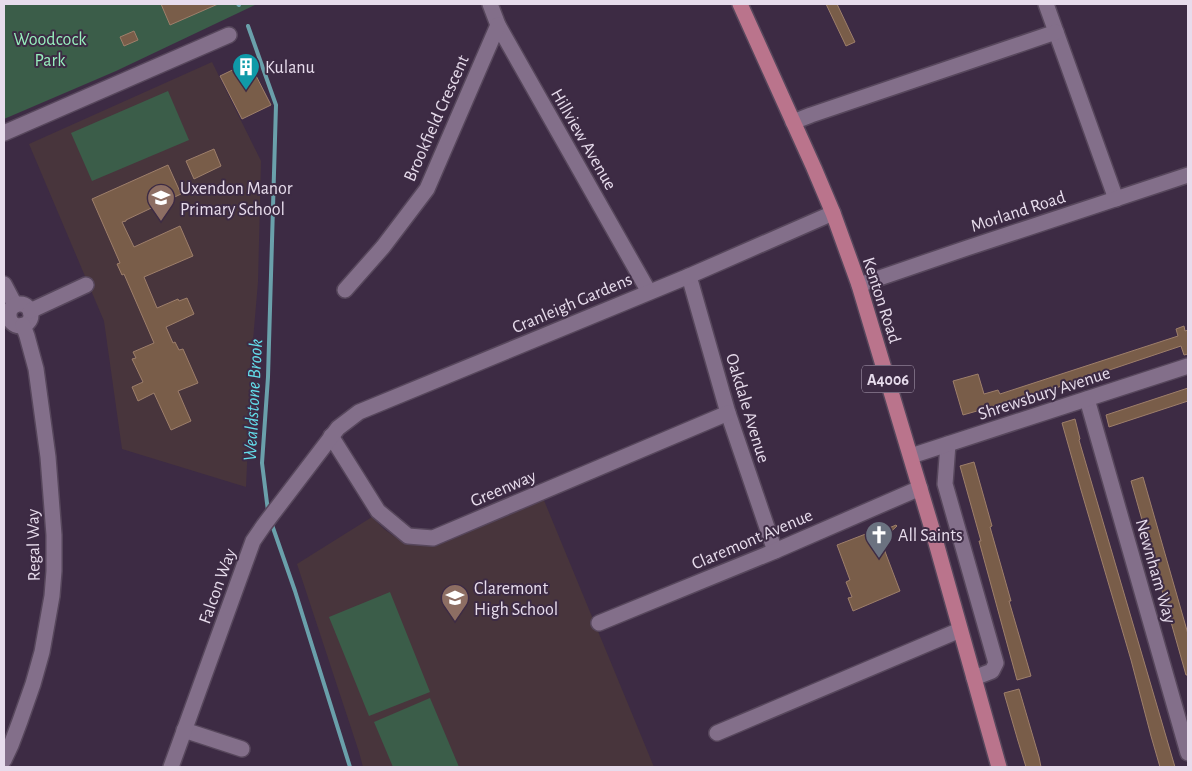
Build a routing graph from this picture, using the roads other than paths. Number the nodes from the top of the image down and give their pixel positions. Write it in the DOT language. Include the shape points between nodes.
graph roads {
  1 [pos="490,4"];
  2 [pos="740,4"];
  3 [pos="1046,4"];
  4 [pos="498,25"];
  5 [pos="1056,32"];
  6 [pos="229,35"];
  7 [pos="793,122"];
  8 [pos="4,133"];
  9 [pos="1188,175"];
  10 [pos="1116,199"];
  11 [pos="833,213"];
  12 [pos="689,276"];
  13 [pos="4,284"];
  14 [pos="86,285"];
  15 [pos="859,285"];
  16 [pos="345,290"];
  17 [pos="649,292"];
  18 [pos="15,305"];
  19 [pos="30,311"];
  20 [pos="12,323"];
  21 [pos="1188,366"];
  22 [pos="1088,399"];
  23 [pos="728,413"];
  24 [pos="331,436"];
  25 [pos="948,444"];
  26 [pos="911,456"];
  27 [pos="920,488"];
  28 [pos="775,551"];
  29 [pos="599,623"];
  30 [pos="960,630"];
  31 [pos="974,678"];
  32 [pos="184,730"];
  33 [pos="717,733"];
  34 [pos="242,749"];
  35 [pos="1188,752"];
  36 [pos="4,760"];
  37 [pos="171,767"];
  38 [pos="999,767"];
  1 -- 4 [label="street, Hillview Avenue"];
  2 -- 7 [label="main road, Kenton Road / A4006"];
  3 -- 5 [label="street"];
  4 -- 16 [label="street, Brookfield Crescent" via="427,189"];
  4 -- 17 [label="street, Hillview Avenue"];
  5 -- 7 [label="street"];
  5 -- 10 [label="street"];
  6 -- 8 [label="street"];
  7 -- 11 [label="main road, Kenton Road / A4006"];
  9 -- 10 [label="street, Morland Road"];
  10 -- 15 [label="street, Morland Road"];
  11 -- 12 [label="street, Cranleigh Gardens"];
  11 -- 15 [label="main road, Kenton Road / A4006"];
  12 -- 17 [label="street, Cranleigh Gardens"];
  12 -- 23 [label="street, Oakdale Avenue"];
  13 -- 18 [label="street"];
  14 -- 19 [label="street"];
  15 -- 26 [label="main road, Kenton Road / A4006"];
  17 -- 24 [label="street, Cranleigh Gardens" via="359,412"];
  18 -- 19 [label="street" via="24,304"];
  18 -- 20 [label="street" via="9,314"];
  19 -- 20 [label="street" via="30,320"];
  20 -- 36 [label="street, Regal Way" via="27,336 36,370 48,457 54,571 42,652 12,745"];
  21 -- 22 [label="street, Shrewsbury Avenue"];
  22 -- 25 [label="street, Shrewsbury Avenue"];
  22 -- 35 [label="street, Newnham Way"];
  23 -- 24 [label="street, Greenway" via="433,538 408,536 378,511"];
  23 -- 28 [label="street, Oakdale Avenue"];
  24 -- 32 [label="street, Falcon Way" via="253,542"];
  25 -- 26 [label="street, Shrewsbury Avenue"];
  25 -- 31 [label="street" via="945,484 996,663 992,671"];
  26 -- 27 [label="main road, Kenton Road / A4006"];
  27 -- 28 [label="street, Claremont Avenue"];
  27 -- 30 [label="main road, Kenton Road / A4006"];
  28 -- 29 [label="street, Claremont Avenue"];
  30 -- 31 [label="main road, Kenton Road / A4006"];
  30 -- 33 [label="street"];
  31 -- 38 [label="main road, Kenton Road / A4006"];
  32 -- 34 [label="street"];
  32 -- 37 [label="street, Falcon Way"];
}
